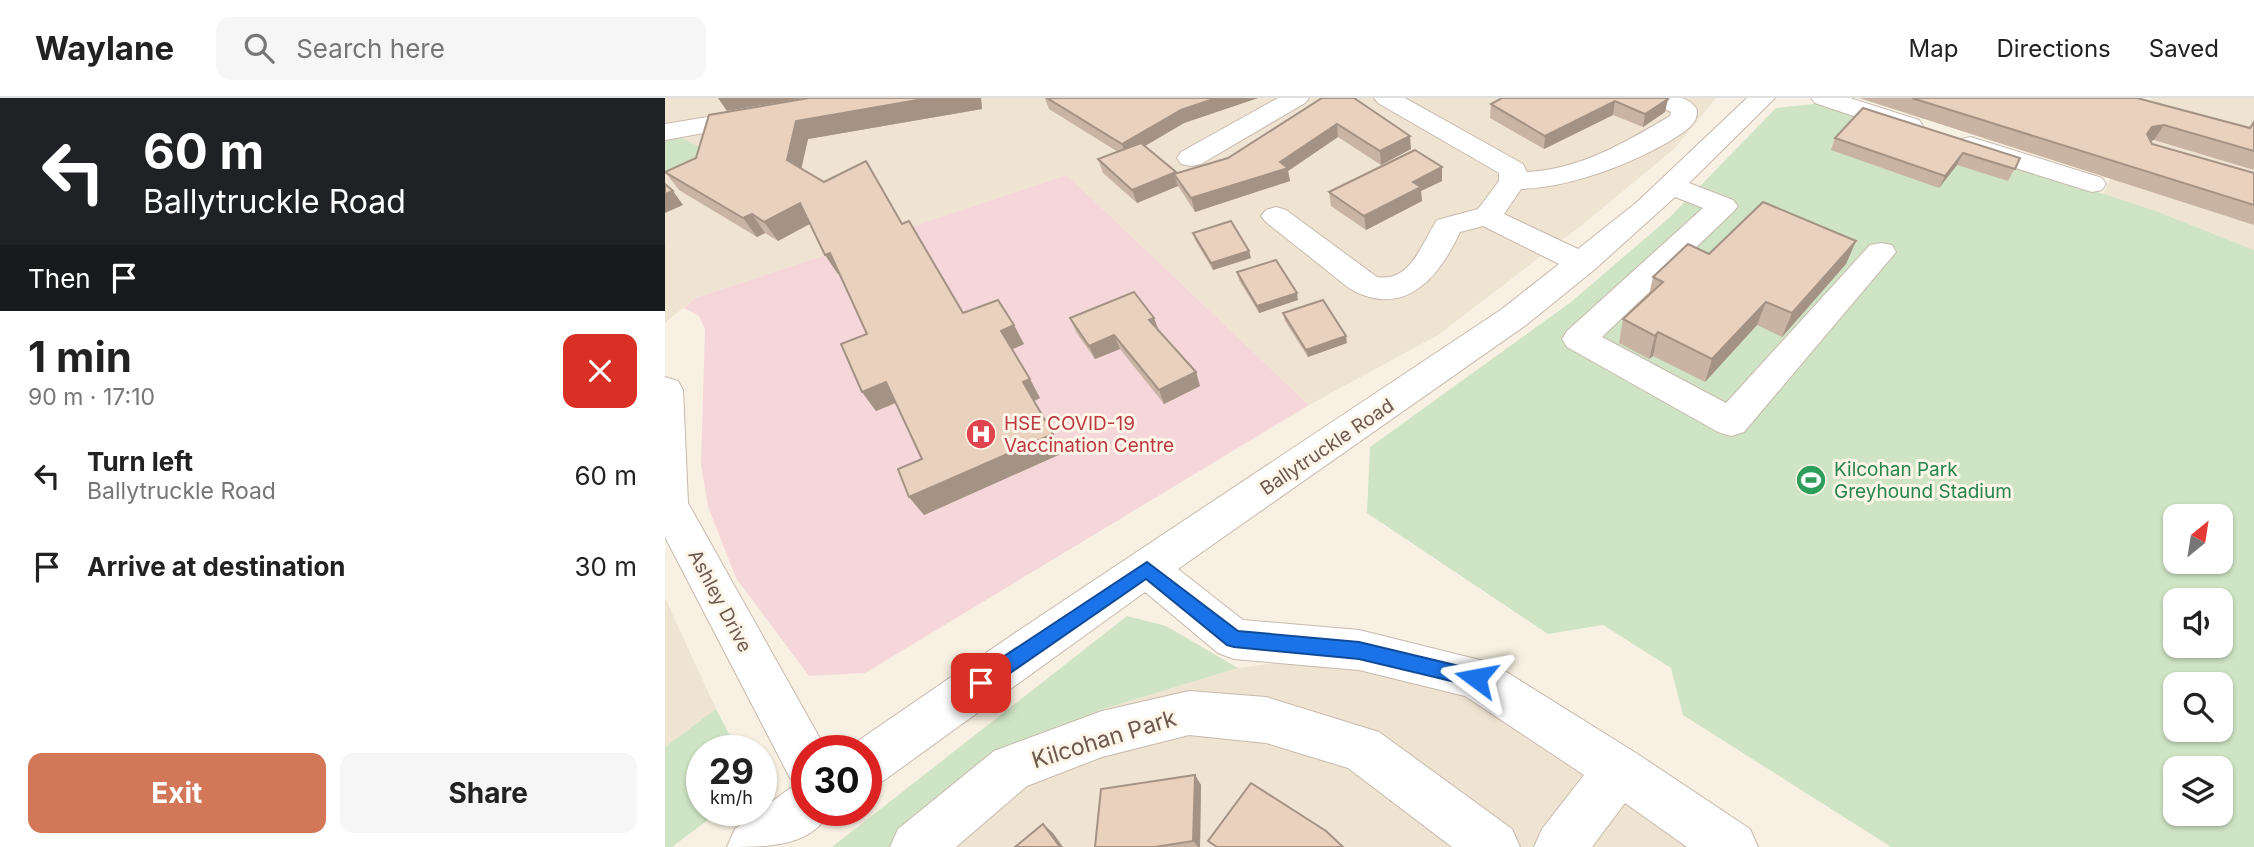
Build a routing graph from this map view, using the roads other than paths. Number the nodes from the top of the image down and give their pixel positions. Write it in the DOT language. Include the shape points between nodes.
graph roads {
  1 [pos="1296,98"];
  2 [pos="1387,98"];
  3 [pos="1662,98"];
  4 [pos="1762,98"];
  5 [pos="1824,98"];
  6 [pos="786,112"];
  7 [pos="665,132"];
  8 [pos="1191,158"];
  9 [pos="1513,181"];
  10 [pos="2092,184"];
  11 [pos="1672,186"];
  12 [pos="1276,216"];
  13 [pos="1487,217"];
  14 [pos="1881,252"];
  15 [pos="1583,263"];
  16 [pos="665,390"];
  17 [pos="1147,569"];
  18 [pos="793,735"];
  19 [pos="882,753"];
  20 [pos="1619,770"];
  21 [pos="791,819"];
  22 [pos="753,847"];
  23 [pos="916,847"];
  24 [pos="1494,847"];
  25 [pos="1560,847"];
  26 [pos="1732,847"];
  1 -- 8 [label="street"];
  2 -- 9 [label="street" via="1513,170"];
  3 -- 9 [label="street" via="1684,108 1683,120 1642,144 1602,164 1532,181"];
  4 -- 11 [label="street, Ballytruckle Road"];
  5 -- 10 [label="street"];
  6 -- 7 [label="street"];
  9 -- 13 [label="street"];
  11 -- 14 [label="street" via="1723,206 1579,339 1731,422"];
  11 -- 15 [label="street, Ballytruckle Road"];
  12 -- 13 [label="street" via="1367,285 1383,290 1409,283 1430,261 1448,226"];
  13 -- 15 [label="street"];
  15 -- 17 [label="street, Ballytruckle Road" via="1461,356"];
  16 -- 18 [label="street, Ashley Drive" via="669,504"];
  17 -- 19 [label="street, Ballytruckle Road"];
  17 -- 20 [label="street" via="1234,639 1359,650 1476,678"];
  20 -- 25 [label="street"];
  20 -- 26 [label="street"];
  21 -- 22 [label="street"];
  23 -- 24 [label="street, Kilcohan Park" via="1011,768 1102,734 1189,713 1266,720 1362,749"];
}
